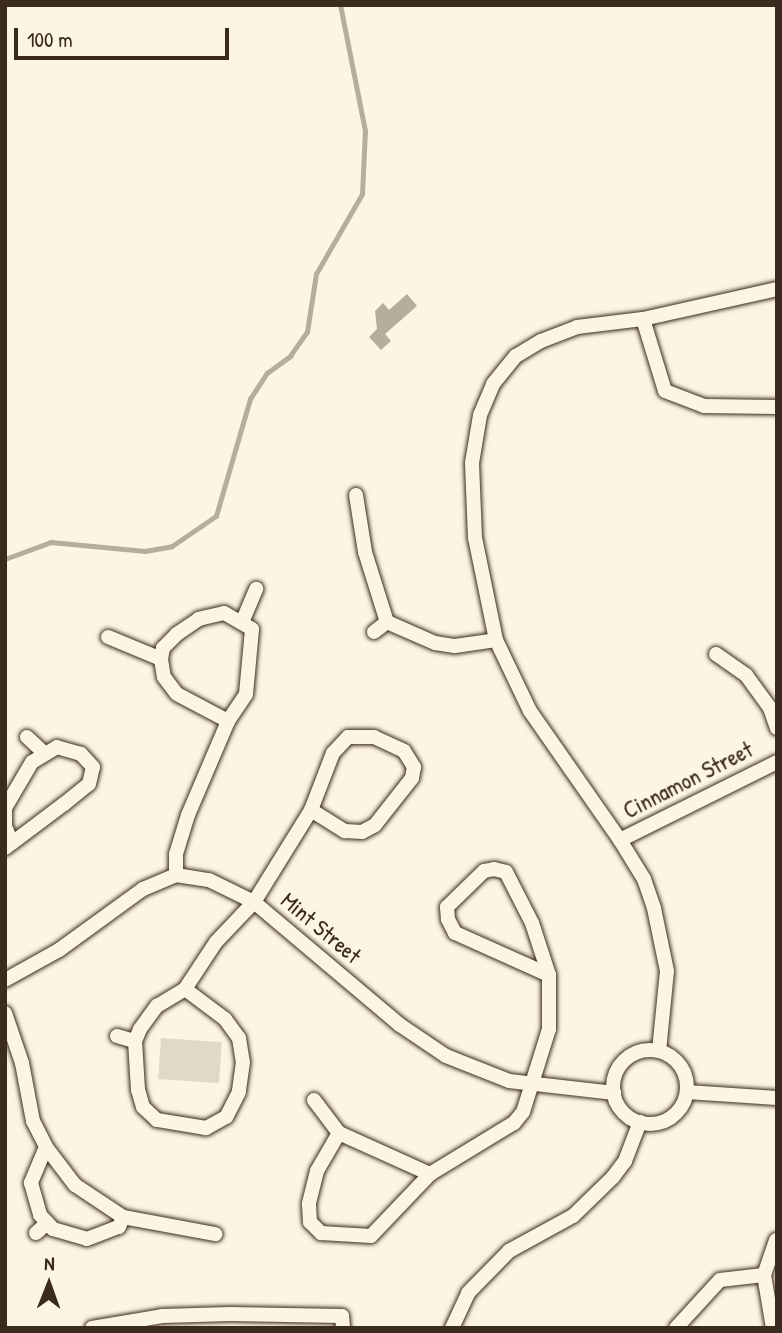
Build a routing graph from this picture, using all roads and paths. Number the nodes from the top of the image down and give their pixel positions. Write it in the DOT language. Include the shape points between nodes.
graph roads {
  1 [pos="777,289"];
  2 [pos="643,319"];
  3 [pos="777,407"];
  4 [pos="356,495"];
  5 [pos="257,589"];
  6 [pos="243,620"];
  7 [pos="387,622"];
  8 [pos="374,632"];
  9 [pos="108,637"];
  10 [pos="496,640"];
  11 [pos="716,654"];
  12 [pos="161,659"];
  13 [pos="228,722"];
  14 [pos="777,728"];
  15 [pos="27,737"];
  16 [pos="43,752"];
  17 [pos="777,762"];
  18 [pos="311,810"];
  19 [pos="620,840"];
  20 [pos="9,845"];
  21 [pos="176,875"];
  22 [pos="254,902"];
  23 [pos="549,975"];
  24 [pos="5,980"];
  25 [pos="186,989"];
  26 [pos="5,1013"];
  27 [pos="117,1036"];
  28 [pos="135,1041"];
  29 [pos="659,1051"];
  30 [pos="530,1084"];
  31 [pos="687,1092"];
  32 [pos="614,1093"];
  33 [pos="777,1098"];
  34 [pos="314,1100"];
  35 [pos="640,1122"];
  36 [pos="339,1133"];
  37 [pos="46,1147"];
  38 [pos="430,1174"];
  39 [pos="123,1217"];
  40 [pos="215,1234"];
  41 [pos="776,1240"];
  42 [pos="764,1275"];
  43 [pos="113,1325"];
  44 [pos="92,1328"];
  45 [pos="344,1328"];
  46 [pos="452,1328"];
  47 [pos="676,1328"];
  48 [pos="774,1328"];
  1 -- 2 [label="street"];
  2 -- 3 [label="street" via="665,391 704,406"];
  2 -- 10 [label="street" via="558,333 516,356 493,384 480,415 472,463 475,538"];
  4 -- 7 [label="street" via="365,552"];
  5 -- 6 [label="street"];
  6 -- 12 [label="street" via="224,613 199,619 163,648"];
  6 -- 13 [label="street" via="252,629 253,648 246,694"];
  7 -- 8 [label="street"];
  7 -- 10 [label="street" via="435,643 455,646"];
  9 -- 12 [label="street"];
  10 -- 19 [label="street" via="530,711"];
  11 -- 14 [label="street" via="746,675 770,708"];
  12 -- 13 [label="street" via="164,677 177,694"];
  13 -- 21 [label="street" via="188,815 176,854"];
  15 -- 16 [label="street"];
  16 -- 20 [label="street" via="5,808"];
  16 -- 20 [label="street" via="57,747 81,754 93,767 89,784"];
  17 -- 19 [label="street, Cinnamon Street" via="666,813"];
  18 -- 18 [label="street" via="333,752 348,737 374,737 404,751 421,766 375,825 362,832 345,831"];
  18 -- 22 [label="street"];
  19 -- 29 [label="street" via="644,879 667,971"];
  21 -- 22 [label="street, Mint Street" via="209,880"];
  21 -- 24 [label="street" via="143,889 59,950"];
  22 -- 25 [label="street" via="216,942"];
  22 -- 30 [label="street, Mint Street" via="424,1042 480,1071"];
  23 -- 23 [label="street" via="455,933 448,919 447,907 495,863 506,872 532,923"];
  23 -- 30 [label="street" via="549,1029"];
  25 -- 28 [label="street" via="157,1006"];
  25 -- 28 [label="street" via="225,1019 239,1038 243,1062 239,1092 226,1116 206,1128 157,1120 143,1107 138,1090"];
  26 -- 37 [label="street" via="22,1063 33,1121"];
  27 -- 28 [label="street"];
  29 -- 31 [label="street" via="677,1062"];
  29 -- 32 [label="street" via="647,1050 625,1060 617,1069"];
  30 -- 32 [label="street, Mint Street"];
  30 -- 38 [label="street" via="523,1112 514,1123"];
  31 -- 33 [label="street"];
  31 -- 35 [label="street" via="670,1117"];
  32 -- 35 [label="street" via="623,1111"];
  34 -- 36 [label="street"];
  35 -- 46 [label="street" via="613,1178 573,1216 509,1251 468,1293"];
  36 -- 38 [label="street"];
  36 -- 38 [label="street" via="317,1171 309,1204 310,1222 321,1234 371,1236"];
  37 -- 39 [label="street" via="75,1185"];
  37 -- 39 [label="street" via="31,1184 42,1228 87,1239 119,1227"];
  39 -- 40 [label="street"];
  41 -- 42 [label="street"];
  42 -- 47 [label="street" via="720,1280"];
  42 -- 48 [label="street"];
  43 -- 44 [label="street"];
  43 -- 45 [label="street" via="162,1316 328,1315 342,1316"];
}
